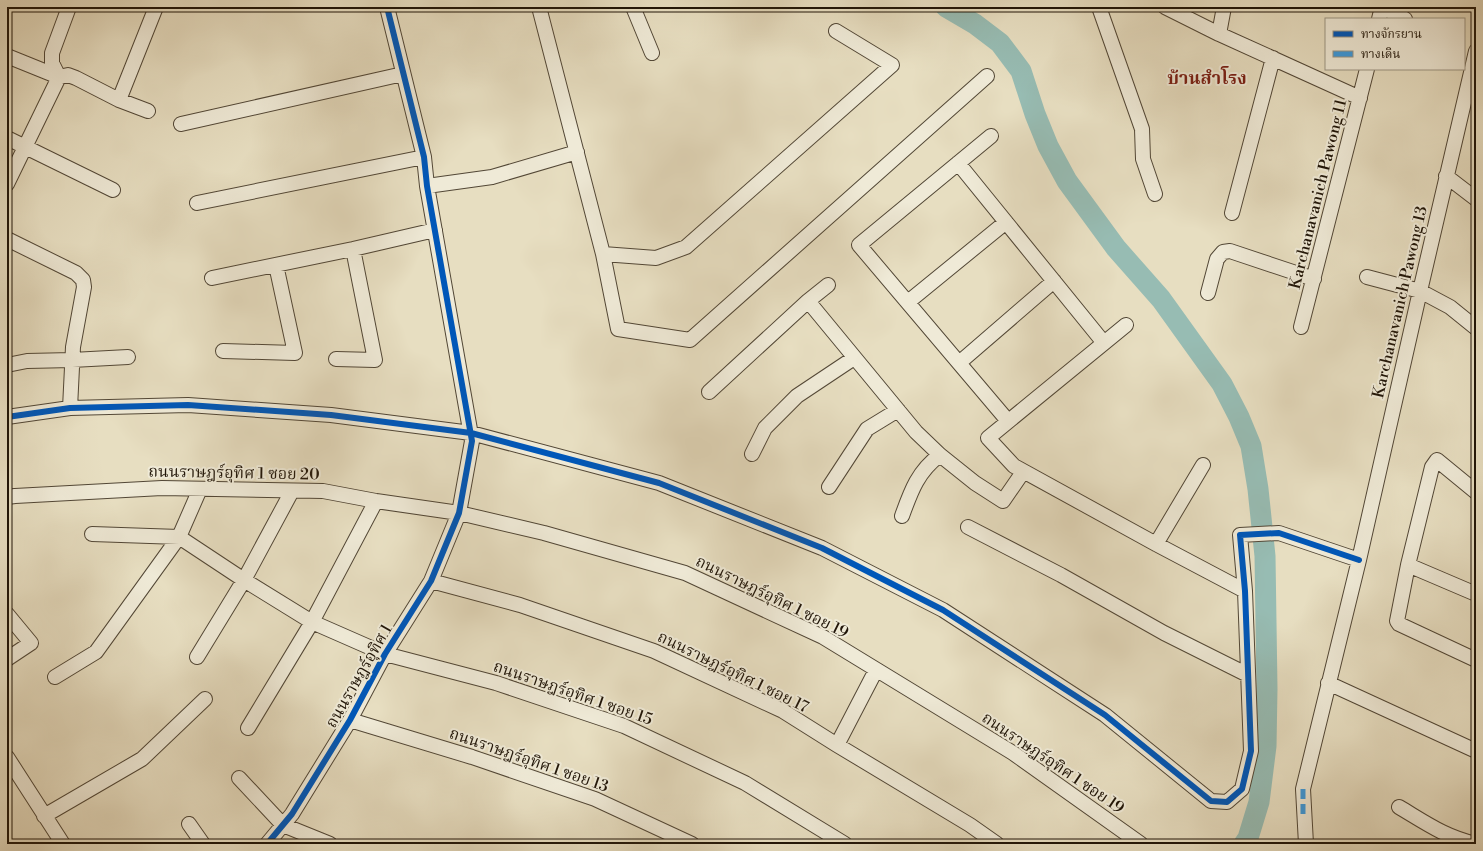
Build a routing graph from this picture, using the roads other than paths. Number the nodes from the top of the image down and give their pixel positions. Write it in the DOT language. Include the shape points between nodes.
graph roads {
  1 [pos="69,7"];
  2 [pos="156,7"];
  3 [pos="387,7"];
  4 [pos="539,7"];
  5 [pos="633,7"];
  6 [pos="1099,7"];
  7 [pos="1164,7"];
  8 [pos="1224,7"];
  9 [pos="1382,7"];
  10 [pos="1379,18"];
  11 [pos="1403,18"];
  12 [pos="836,31"];
  13 [pos="1219,34"];
  14 [pos="652,53"];
  15 [pos="1472,53"];
  16 [pos="7,56"];
  17 [pos="1272,58"];
  18 [pos="1367,70"];
  19 [pos="403,74"];
  20 [pos="987,76"];
  21 [pos="59,77"];
  22 [pos="1472,90"];
  23 [pos="1360,98"];
  24 [pos="119,100"];
  25 [pos="148,111"];
  26 [pos="181,124"];
  27 [pos="991,136"];
  28 [pos="7,138"];
  29 [pos="25,147"];
  30 [pos="577,152"];
  31 [pos="424,157"];
  32 [pos="958,164"];
  33 [pos="1446,176"];
  34 [pos="7,184"];
  35 [pos="427,186"];
  36 [pos="113,190"];
  37 [pos="1155,194"];
  38 [pos="1476,199"];
  39 [pos="197,203"];
  40 [pos="1232,213"];
  41 [pos="1006,222"];
  42 [pos="435,230"];
  43 [pos="7,239"];
  44 [pos="353,249"];
  45 [pos="603,254"];
  46 [pos="276,265"];
  47 [pos="1367,277"];
  48 [pos="212,278"];
  49 [pos="1314,279"];
  50 [pos="1054,281"];
  51 [pos="828,285"];
  52 [pos="1420,291"];
  53 [pos="1208,293"];
  54 [pos="808,301"];
  55 [pos="908,302"];
  56 [pos="1126,325"];
  57 [pos="1301,327"];
  58 [pos="1476,328"];
  59 [pos="1104,342"];
  60 [pos="223,351"];
  61 [pos="128,356"];
  62 [pos="854,358"];
  63 [pos="336,359"];
  64 [pos="72,360"];
  65 [pos="959,363"];
  66 [pos="7,365"];
  67 [pos="709,392"];
  68 [pos="70,408"];
  69 [pos="898,410"];
  70 [pos="7,417"];
  71 [pos="1008,421"];
  72 [pos="471,433"];
  73 [pos="752,454"];
  74 [pos="940,455"];
  75 [pos="1203,465"];
  76 [pos="1023,472"];
  77 [pos="829,486"];
  78 [pos="200,489"];
  79 [pos="292,491"];
  80 [pos="1476,492"];
  81 [pos="7,497"];
  82 [pos="376,501"];
  83 [pos="459,513"];
  84 [pos="902,516"];
  85 [pos="968,526"];
  86 [pos="92,534"];
  87 [pos="179,537"];
  88 [pos="1156,544"];
  89 [pos="1359,560"];
  90 [pos="1408,565"];
  91 [pos="244,580"];
  92 [pos="431,582"];
  93 [pos="1245,591"];
  94 [pos="1476,594"];
  95 [pos="7,614"];
  96 [pos="312,622"];
  97 [pos="385,654"];
  98 [pos="197,657"];
  99 [pos="7,659"];
  100 [pos="1476,660"];
  101 [pos="876,670"];
  102 [pos="1248,675"];
  103 [pos="56,677"];
  104 [pos="1328,682"];
  105 [pos="205,699"];
  106 [pos="350,720"];
  107 [pos="248,728"];
  108 [pos="837,746"];
  109 [pos="1476,751"];
  110 [pos="7,757"];
  111 [pos="239,778"];
  112 [pos="1399,807"];
  113 [pos="44,816"];
  114 [pos="189,824"];
  115 [pos="283,825"];
  116 [pos="63,844"];
  117 [pos="203,844"];
  118 [pos="267,844"];
  119 [pos="330,844"];
  120 [pos="692,844"];
  121 [pos="845,844"];
  122 [pos="997,844"];
  123 [pos="1141,844"];
  124 [pos="1306,844"];
  125 [pos="1476,844"];
  1 -- 21 [label="street" via="52,53 52,63"];
  2 -- 24 [label="street"];
  3 -- 19 [label="street, ถนนราษฎร์อุทิศ 1"];
  4 -- 30 [label="street"];
  5 -- 14 [label="street"];
  6 -- 37 [label="street" via="1142,129 1143,159"];
  7 -- 13 [label="street"];
  8 -- 13 [label="street"];
  9 -- 10 [label="street"];
  9 -- 11 [label="street"];
  12 -- 45 [label="street" via="892,65 686,247 656,258"];
  13 -- 17 [label="street"];
  15 -- 22 [label="street, Karchanavanich Pawong 13"];
  16 -- 21 [label="street"];
  17 -- 23 [label="street"];
  17 -- 40 [label="street"];
  18 -- 23 [label="street, Karchanavanich Pawong 11"];
  19 -- 26 [label="street"];
  19 -- 31 [label="street, ถนนราษฎร์อุทิศ 1"];
  20 -- 45 [label="street" via="690,340 618,329"];
  21 -- 24 [label="street" via="76,78"];
  21 -- 29 [label="street"];
  22 -- 33 [label="street, Karchanavanich Pawong 13"];
  23 -- 49 [label="street, Karchanavanich Pawong 11"];
  24 -- 25 [label="street"];
  27 -- 32 [label="street"];
  28 -- 29 [label="street"];
  29 -- 34 [label="street"];
  29 -- 36 [label="street"];
  30 -- 35 [label="street" via="492,177"];
  30 -- 45 [label="street"];
  31 -- 35 [label="street, ถนนราษฎร์อุทิศ 1"];
  31 -- 39 [label="street"];
  32 -- 41 [label="street"];
  32 -- 55 [label="street" via="859,245"];
  33 -- 38 [label="street"];
  33 -- 52 [label="street, Karchanavanich Pawong 13"];
  35 -- 42 [label="street, ถนนราษฎร์อุทิศ 1"];
  41 -- 50 [label="street"];
  41 -- 55 [label="street"];
  42 -- 44 [label="street"];
  42 -- 72 [label="street, ถนนราษฎร์อุทิศ 1"];
  43 -- 64 [label="street" via="76,273 83,280"];
  44 -- 46 [label="street"];
  44 -- 63 [label="street" via="375,360"];
  46 -- 48 [label="street"];
  46 -- 60 [label="street" via="295,354"];
  47 -- 52 [label="street"];
  49 -- 53 [label="street" via="1230,251 1223,252 1217,259"];
  49 -- 57 [label="street, Karchanavanich Pawong 11"];
  50 -- 59 [label="street"];
  50 -- 65 [label="street"];
  51 -- 54 [label="street"];
  52 -- 58 [label="street" via="1450,307"];
  52 -- 89 [label="street, Karchanavanich Pawong 13"];
  54 -- 62 [label="street"];
  54 -- 67 [label="street"];
  55 -- 65 [label="street"];
  56 -- 59 [label="street"];
  59 -- 71 [label="street"];
  61 -- 64 [label="street"];
  62 -- 69 [label="street"];
  62 -- 73 [label="street" via="797,396 765,428"];
  64 -- 66 [label="street" via="27,361"];
  64 -- 68 [label="street"];
  65 -- 71 [label="street"];
  68 -- 70 [label="street"];
  68 -- 72 [label="street" via="188,405 331,415"];
  69 -- 74 [label="street"];
  69 -- 77 [label="street" via="867,429"];
  71 -- 76 [label="street" via="988,438"];
  72 -- 83 [label="street, ถนนราษฎร์อุทิศ 1" via="472,441"];
  72 -- 102 [label="street" via="659,483 822,548 943,610 1105,715 1211,801 1227,802 1242,789 1251,751"];
  74 -- 76 [label="street" via="1003,501"];
  74 -- 84 [label="street" via="928,464 913,485"];
  75 -- 88 [label="street"];
  76 -- 88 [label="street"];
  78 -- 79 [label="street, ถนนราษฎร์อุทิศ 1 ซอย 20"];
  78 -- 81 [label="street, ถนนราษฎร์อุทิศ 1 ซอย 20" via="162,488"];
  78 -- 87 [label="street"];
  79 -- 82 [label="street, ถนนราษฎร์อุทิศ 1 ซอย 20" via="323,491"];
  79 -- 91 [label="street"];
  80 -- 90 [label="street" via="1437,460 1432,468"];
  82 -- 83 [label="street, ถนนราษฎร์อุทิศ 1 ซอย 20"];
  82 -- 96 [label="street"];
  83 -- 92 [label="street, ถนนราษฎร์อุทิศ 1"];
  83 -- 101 [label="street, ถนนราษฎร์อุทิศ 1 ซอย 19" via="544,533 685,573 823,637"];
  85 -- 102 [label="street" via="1164,633"];
  86 -- 87 [label="street"];
  87 -- 91 [label="street, ถนนราษฎร์อุทิศ 1 ซอย 15"];
  87 -- 103 [label="street" via="96,652"];
  88 -- 93 [label="street"];
  89 -- 93 [label="street" via="1280,533 1240,535"];
  89 -- 104 [label="street, Karchanavanich Pawong 13"];
  90 -- 94 [label="street"];
  90 -- 100 [label="street" via="1397,621 1399,624"];
  91 -- 96 [label="street, ถนนราษฎร์อุทิศ 1 ซอย 15"];
  91 -- 98 [label="street"];
  92 -- 97 [label="street, ถนนราษฎร์อุทิศ 1"];
  92 -- 108 [label="street, ถนนราษฎร์อุทิศ 1 ซอย 17" via="520,606 654,651 783,711"];
  93 -- 102 [label="street"];
  95 -- 99 [label="street" via="30,643"];
  96 -- 97 [label="street, ถนนราษฎร์อุทิศ 1 ซอย 15"];
  96 -- 107 [label="street"];
  97 -- 106 [label="street, ถนนราษฎร์อุทิศ 1"];
  97 -- 121 [label="street, ถนนราษฎร์อุทิศ 1 ซอย 15" via="496,683 624,726 745,783"];
  101 -- 108 [label="street"];
  101 -- 123 [label="street, ถนนราษฎร์อุทิศ 1 ซอย 19" via="1013,753"];
  104 -- 109 [label="street"];
  104 -- 124 [label="street, Karchanavanich Pawong 13" via="1303,789"];
  105 -- 113 [label="street" via="142,759"];
  106 -- 115 [label="street, ถนนราษฎร์อุทิศ 1"];
  106 -- 120 [label="street, ถนนราษฎร์อุทิศ 1 ซอย 13" via="472,757 595,799"];
  108 -- 122 [label="street, ถนนราษฎร์อุทิศ 1 ซอย 17" via="970,825"];
  110 -- 113 [label="street"];
  111 -- 115 [label="street"];
  112 -- 125 [label="street" via="1440,832"];
  113 -- 116 [label="street"];
  114 -- 117 [label="street"];
  115 -- 118 [label="street, ถนนราษฎร์อุทิศ 1"];
  115 -- 119 [label="street"];
}
